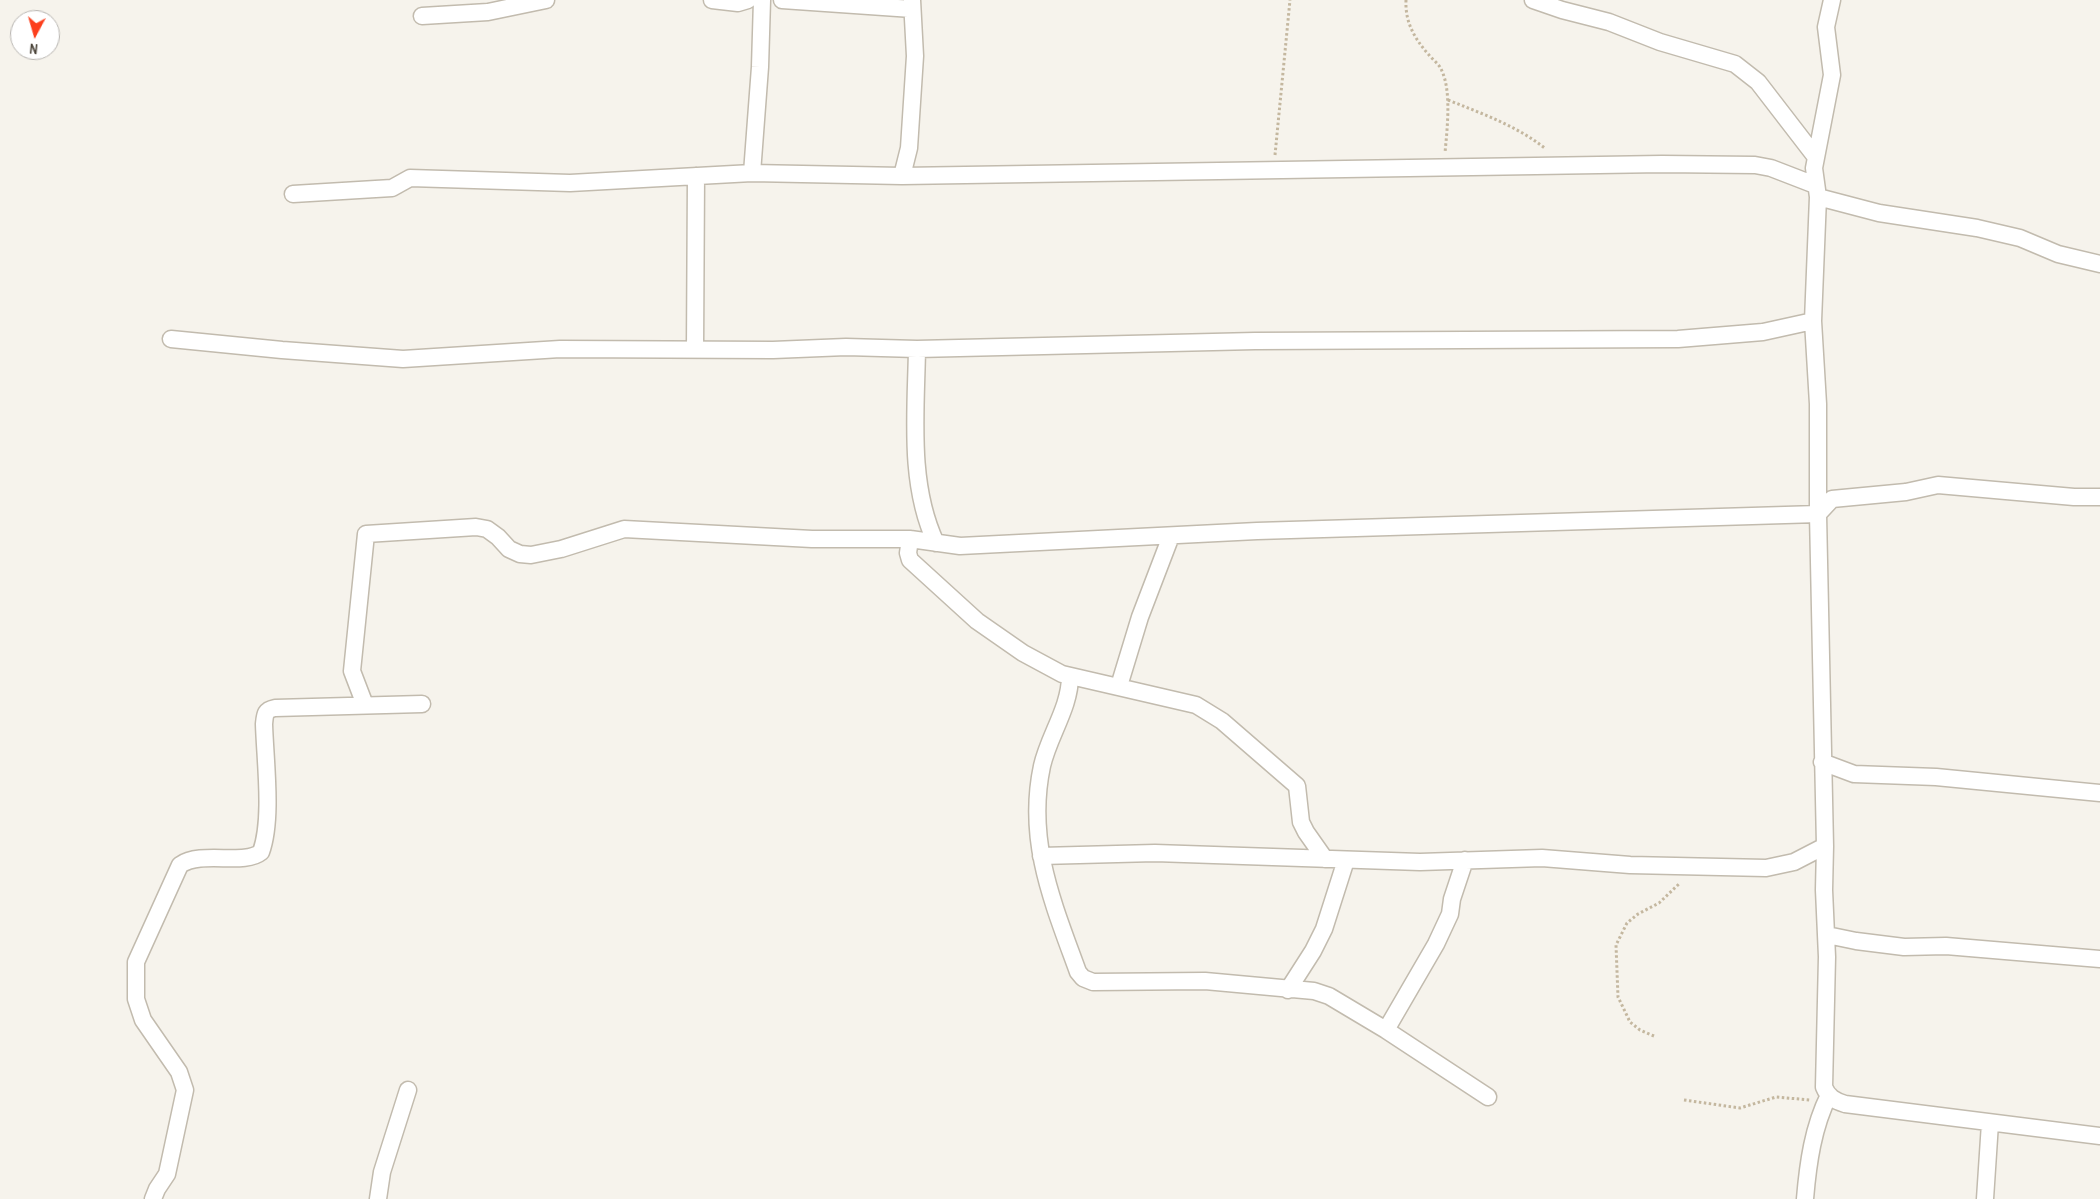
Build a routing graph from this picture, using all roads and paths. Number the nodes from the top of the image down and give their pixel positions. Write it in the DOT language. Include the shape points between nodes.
graph roads {
  1 [pos="546,0"];
  2 [pos="712,0"];
  3 [pos="748,0"];
  4 [pos="762,0"];
  5 [pos="782,0"];
  6 [pos="1290,0"];
  7 [pos="1406,0"];
  8 [pos="1533,0"];
  9 [pos="1832,0"];
  10 [pos="912,4"];
  11 [pos="422,16"];
  12 [pos="1448,100"];
  13 [pos="1816,156"];
  14 [pos="1568,167"];
  15 [pos="1444,168"];
  16 [pos="1273,171"];
  17 [pos="752,173"];
  18 [pos="696,176"];
  19 [pos="902,176"];
  20 [pos="1816,191"];
  21 [pos="293,194"];
  22 [pos="2100,264"];
  23 [pos="1813,321"];
  24 [pos="170,339"];
  25 [pos="695,349"];
  26 [pos="917,349"];
  27 [pos="2100,497"];
  28 [pos="1818,514"];
  29 [pos="1170,536"];
  30 [pos="910,540"];
  31 [pos="936,543"];
  32 [pos="1070,676"];
  33 [pos="1119,686"];
  34 [pos="422,704"];
  35 [pos="365,705"];
  36 [pos="1822,762"];
  37 [pos="2100,793"];
  38 [pos="1825,846"];
  39 [pos="1041,856"];
  40 [pos="1324,859"];
  41 [pos="1346,860"];
  42 [pos="1465,860"];
  43 [pos="1693,866"];
  44 [pos="1827,935"];
  45 [pos="2100,959"];
  46 [pos="1288,990"];
  47 [pos="1386,1030"];
  48 [pos="1654,1036"];
  49 [pos="408,1090"];
  50 [pos="1488,1096"];
  51 [pos="1827,1099"];
  52 [pos="1684,1100"];
  53 [pos="1990,1123"];
  54 [pos="2100,1136"];
  55 [pos="153,1199"];
  56 [pos="378,1199"];
  57 [pos="1805,1199"];
  58 [pos="1985,1199"];
  1 -- 11 [label="street" via="488,12"];
  2 -- 3 [label="street" via="738,3"];
  4 -- 17 [label="street"];
  5 -- 10 [label="street"];
  6 -- 16 [label="path"];
  7 -- 12 [label="path" via="1409,27 1441,69"];
  8 -- 13 [label="street" via="1735,64 1758,82"];
  9 -- 13 [label="street" via="1826,27 1832,76"];
  10 -- 19 [label="street" via="915,56 909,148"];
  12 -- 14 [label="path" via="1530,136"];
  12 -- 15 [label="path"];
  13 -- 20 [label="street"];
  14 -- 15 [label="street"];
  14 -- 20 [label="street" via="1755,165 1771,168"];
  15 -- 16 [label="street"];
  16 -- 19 [label="street"];
  17 -- 18 [label="street"];
  17 -- 19 [label="street"];
  18 -- 21 [label="street" via="570,183 410,178 392,188"];
  18 -- 25 [label="street"];
  20 -- 22 [label="street" via="1879,213 1977,228"];
  20 -- 23 [label="street"];
  23 -- 26 [label="street" via="1764,332 1678,339 1245,341"];
  23 -- 28 [label="street" via="1818,404"];
  24 -- 25 [label="street" via="403,358 560,349"];
  25 -- 26 [label="street"];
  26 -- 31 [label="street" via="917,461 926,520"];
  27 -- 28 [label="street" via="1938,485 1906,492 1832,499"];
  28 -- 29 [label="street"];
  28 -- 36 [label="street"];
  29 -- 31 [label="street" via="960,546"];
  29 -- 33 [label="street"];
  30 -- 31 [label="street"];
  30 -- 32 [label="street" via="910,560 977,621 1023,653"];
  30 -- 35 [label="street" via="812,539 624,529 531,555 509,549 487,529 476,527 366,534 352,671"];
  32 -- 33 [label="street"];
  32 -- 39 [label="street" via="1068,701 1052,734 1042,766 1037,832"];
  33 -- 40 [label="street" via="1196,705 1222,721 1296,786 1301,822"];
  34 -- 35 [label="street"];
  35 -- 55 [label="street" via="268,710 264,724 266,811 261,852 252,857 191,859 180,865 136,962 136,1000 143,1020 179,1072 185,1090 167,1174"];
  36 -- 37 [label="street" via="1854,774 1936,777"];
  36 -- 38 [label="street"];
  38 -- 43 [label="street" via="1781,866"];
  38 -- 44 [label="street"];
  39 -- 40 [label="street" via="1155,853"];
  39 -- 46 [label="street" via="1050,893 1078,972 1087,981 1206,981"];
  40 -- 41 [label="street"];
  41 -- 42 [label="street"];
  41 -- 46 [label="street" via="1324,929"];
  42 -- 43 [label="street" via="1542,858"];
  42 -- 47 [label="street" via="1450,914"];
  43 -- 48 [label="path" via="1659,903 1627,924 1616,945 1618,997 1630,1022"];
  44 -- 45 [label="street" via="1904,947 1946,946"];
  44 -- 51 [label="street" via="1824,1078"];
  46 -- 47 [label="street" via="1314,991 1329,996"];
  47 -- 50 [label="street"];
  49 -- 56 [label="street" via="382,1172"];
  51 -- 52 [label="path" via="1776,1098 1740,1108"];
  51 -- 53 [label="street"];
  51 -- 57 [label="street" via="1820,1113 1807,1171"];
  53 -- 54 [label="street"];
  53 -- 58 [label="street"];
}
